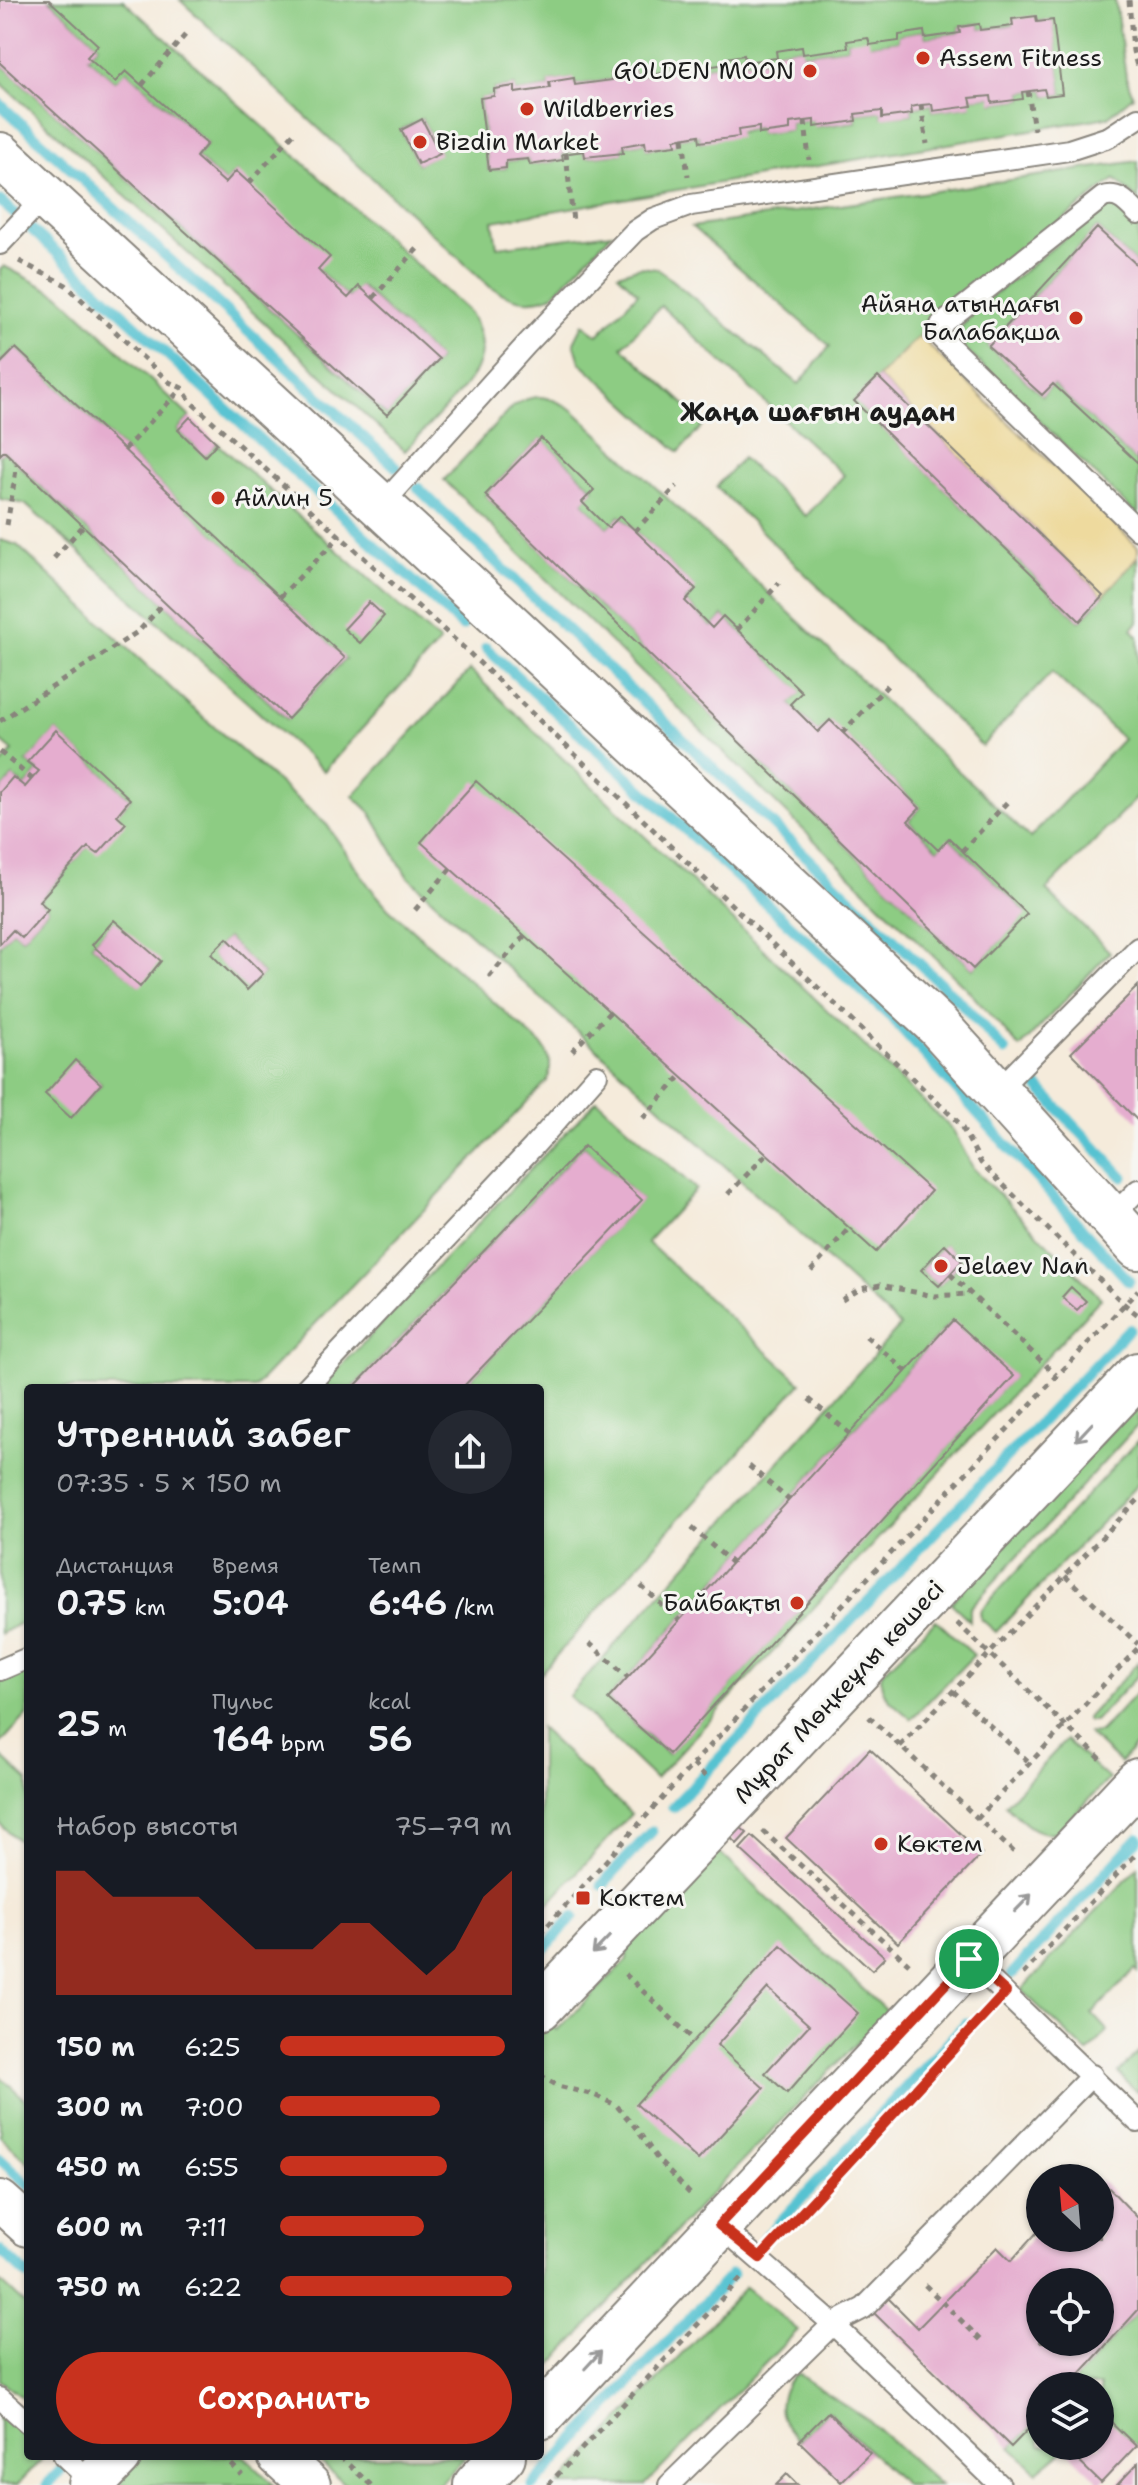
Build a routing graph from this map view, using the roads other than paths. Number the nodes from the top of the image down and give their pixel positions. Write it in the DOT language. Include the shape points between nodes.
graph roads {
  1 [pos="1138,118"];
  2 [pos="0,155"];
  3 [pos="45,196"];
  4 [pos="1138,214"];
  5 [pos="7,251"];
  6 [pos="381,506"];
  7 [pos="1138,530"];
  8 [pos="1138,948"];
  9 [pos="597,1075"];
  10 [pos="997,1091"];
  11 [pos="1129,1218"];
  12 [pos="1138,1375"];
  13 [pos="310,1384"];
  14 [pos="24,1660"];
  15 [pos="0,1670"];
  16 [pos="1126,1776"];
  17 [pos="969,1959"];
  18 [pos="544,2004"];
  19 [pos="1092,2075"];
  20 [pos="1138,2122"];
  21 [pos="0,2201"];
  22 [pos="24,2222"];
  23 [pos="719,2225"];
  24 [pos="833,2324"];
  25 [pos="0,2398"];
  26 [pos="544,2413"];
  27 [pos="24,2419"];
  28 [pos="282,2460"];
  29 [pos="499,2460"];
  30 [pos="310,2485"];
  31 [pos="476,2485"];
  32 [pos="669,2485"];
  33 [pos="1000,2485"];
  1 -- 6 [label="lane" via="1109,137 1069,150 691,205 653,219 635,231 526,345"];
  2 -- 3 [label="main road"];
  3 -- 5 [label="lane"];
  3 -- 6 [label="main road"];
  4 -- 7 [label="lane" via="1121,198 1103,197 941,325 939,332"];
  6 -- 10 [label="main road" via="938,1026"];
  8 -- 10 [label="lane"];
  9 -- 13 [label="lane"];
  10 -- 11 [label="main road"];
  12 -- 18 [label="main road, Мұрат Мөңкеұлы көшесі, one-way"];
  14 -- 15 [label="lane"];
  17 -- 16 [label="main road, one-way" via="1044,1881"];
  17 -- 19 [label="lane"];
  17 -- 23 [label="main road"];
  19 -- 20 [label="lane"];
  19 -- 24 [label="lane" via="864,2308"];
  21 -- 22 [label="street"];
  23 -- 24 [label="lane"];
  26 -- 23 [label="main road, one-way"];
  24 -- 32 [label="lane"];
  24 -- 33 [label="lane"];
  25 -- 27 [label="lane"];
  28 -- 30 [label="street"];
  29 -- 31 [label="main road"];
}
